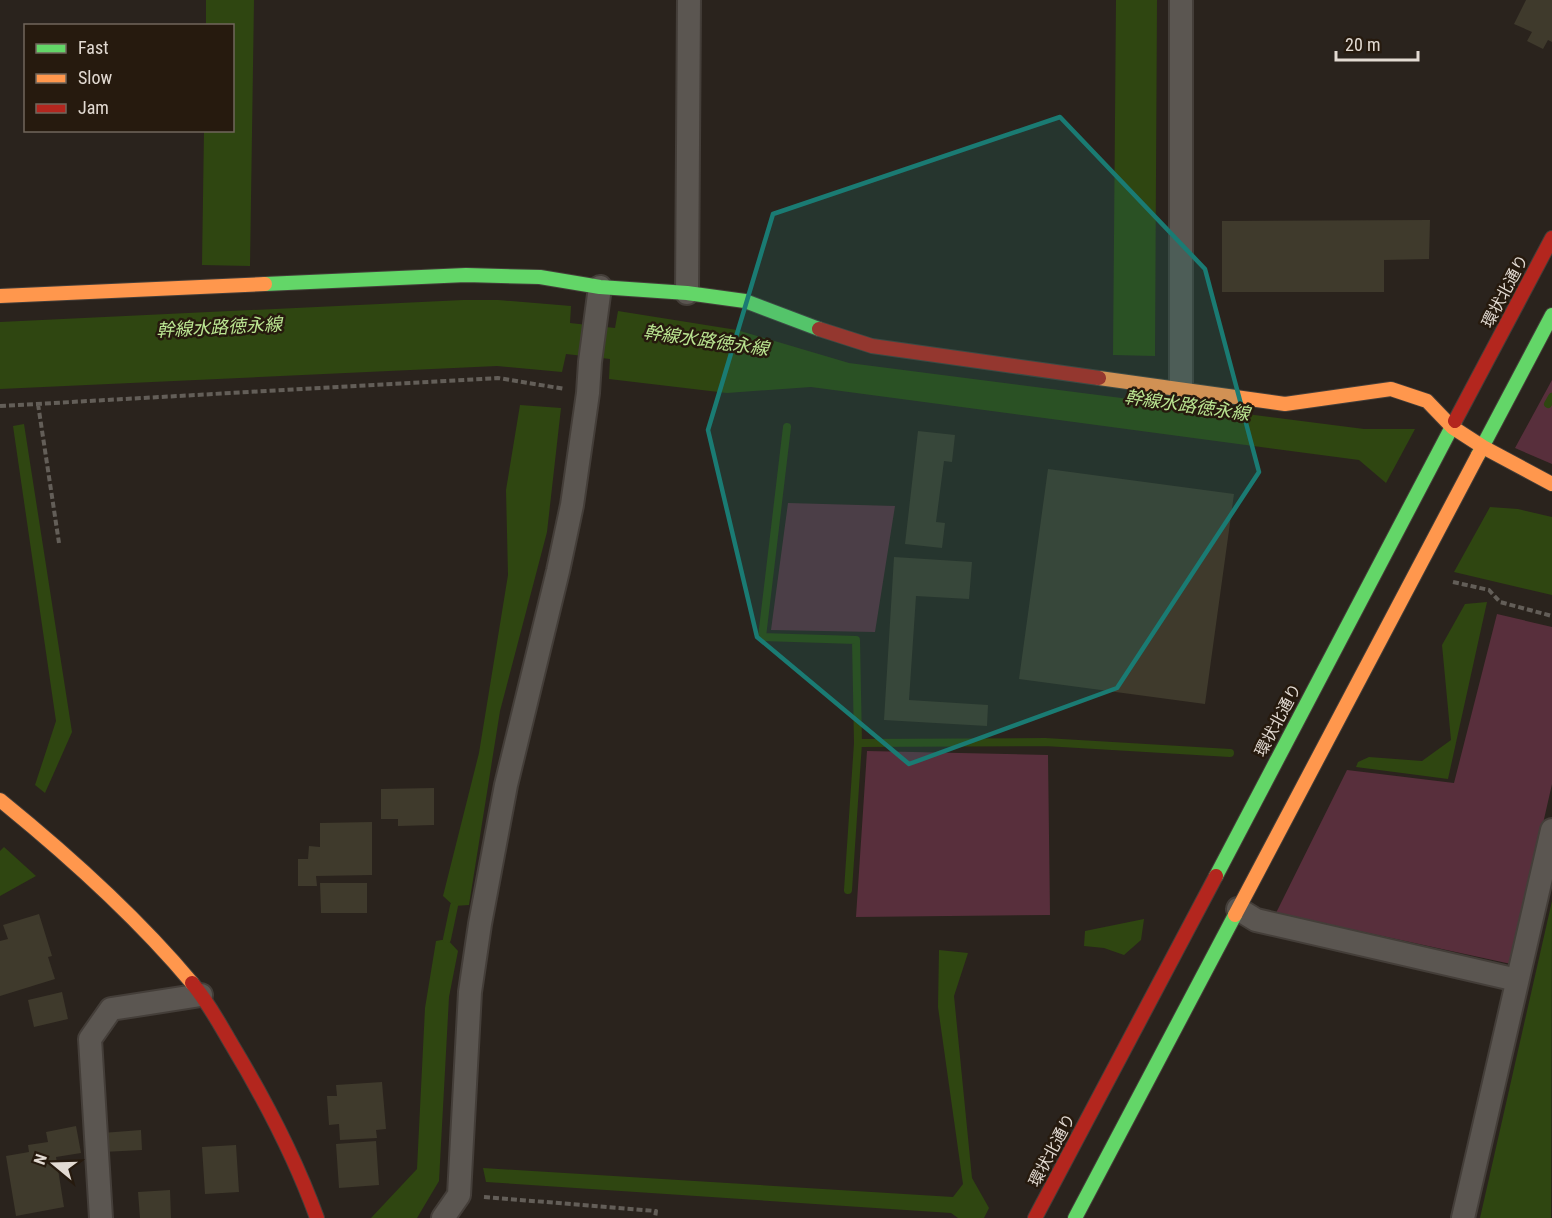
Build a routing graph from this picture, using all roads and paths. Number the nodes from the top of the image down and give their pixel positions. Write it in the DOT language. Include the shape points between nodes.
graph roads {
  1 [pos="689,0"];
  2 [pos="1181,0"];
  3 [pos="1552,238"];
  4 [pos="600,288"];
  5 [pos="687,294"];
  6 [pos="0,296"];
  7 [pos="1552,315"];
  8 [pos="1181,389"];
  9 [pos="588,393"];
  10 [pos="38,404"];
  11 [pos="0,406"];
  12 [pos="1452,427"];
  13 [pos="1482,447"];
  14 [pos="1552,484"];
  15 [pos="58,543"];
  16 [pos="1453,582"];
  17 [pos="1552,616"];
  18 [pos="0,800"];
  19 [pos="1552,830"];
  20 [pos="1238,909"];
  21 [pos="1517,980"];
  22 [pos="201,994"];
  23 [pos="459,1195"];
  24 [pos="101,1218"];
  25 [pos="316,1218"];
  26 [pos="443,1218"];
  27 [pos="655,1218"];
  28 [pos="1035,1218"];
  29 [pos="1075,1218"];
  30 [pos="1463,1218"];
  1 -- 5 [label="street"];
  2 -- 8 [label="street"];
  3 -- 12 [label="main road, 環状北通り"];
  4 -- 5 [label="main road"];
  4 -- 6 [label="main road" via="540,277 466,274"];
  4 -- 9 [label="street"];
  5 -- 8 [label="main road" via="744,301 872,346"];
  7 -- 13 [label="main road"];
  8 -- 12 [label="main road" via="1285,404 1390,389 1427,401"];
  9 -- 10 [label="path" via="498,378"];
  9 -- 23 [label="street" via="570,516 506,785 480,924 470,992"];
  10 -- 11 [label="path"];
  10 -- 15 [label="path"];
  12 -- 13 [label="main road"];
  12 -- 28 [label="main road, 環状北通り"];
  13 -- 14 [label="main road"];
  13 -- 20 [label="main road"];
  16 -- 17 [label="path" via="1489,590 1500,602"];
  18 -- 22 [label="main road" via="113,898"];
  19 -- 21 [label="street"];
  20 -- 21 [label="street" via="1256,920"];
  20 -- 29 [label="main road"];
  21 -- 30 [label="street"];
  22 -- 24 [label="street" via="111,1009 90,1039"];
  22 -- 25 [label="main road" via="279,1126"];
  23 -- 26 [label="street"];
  23 -- 27 [label="path" via="656,1211"];
}
